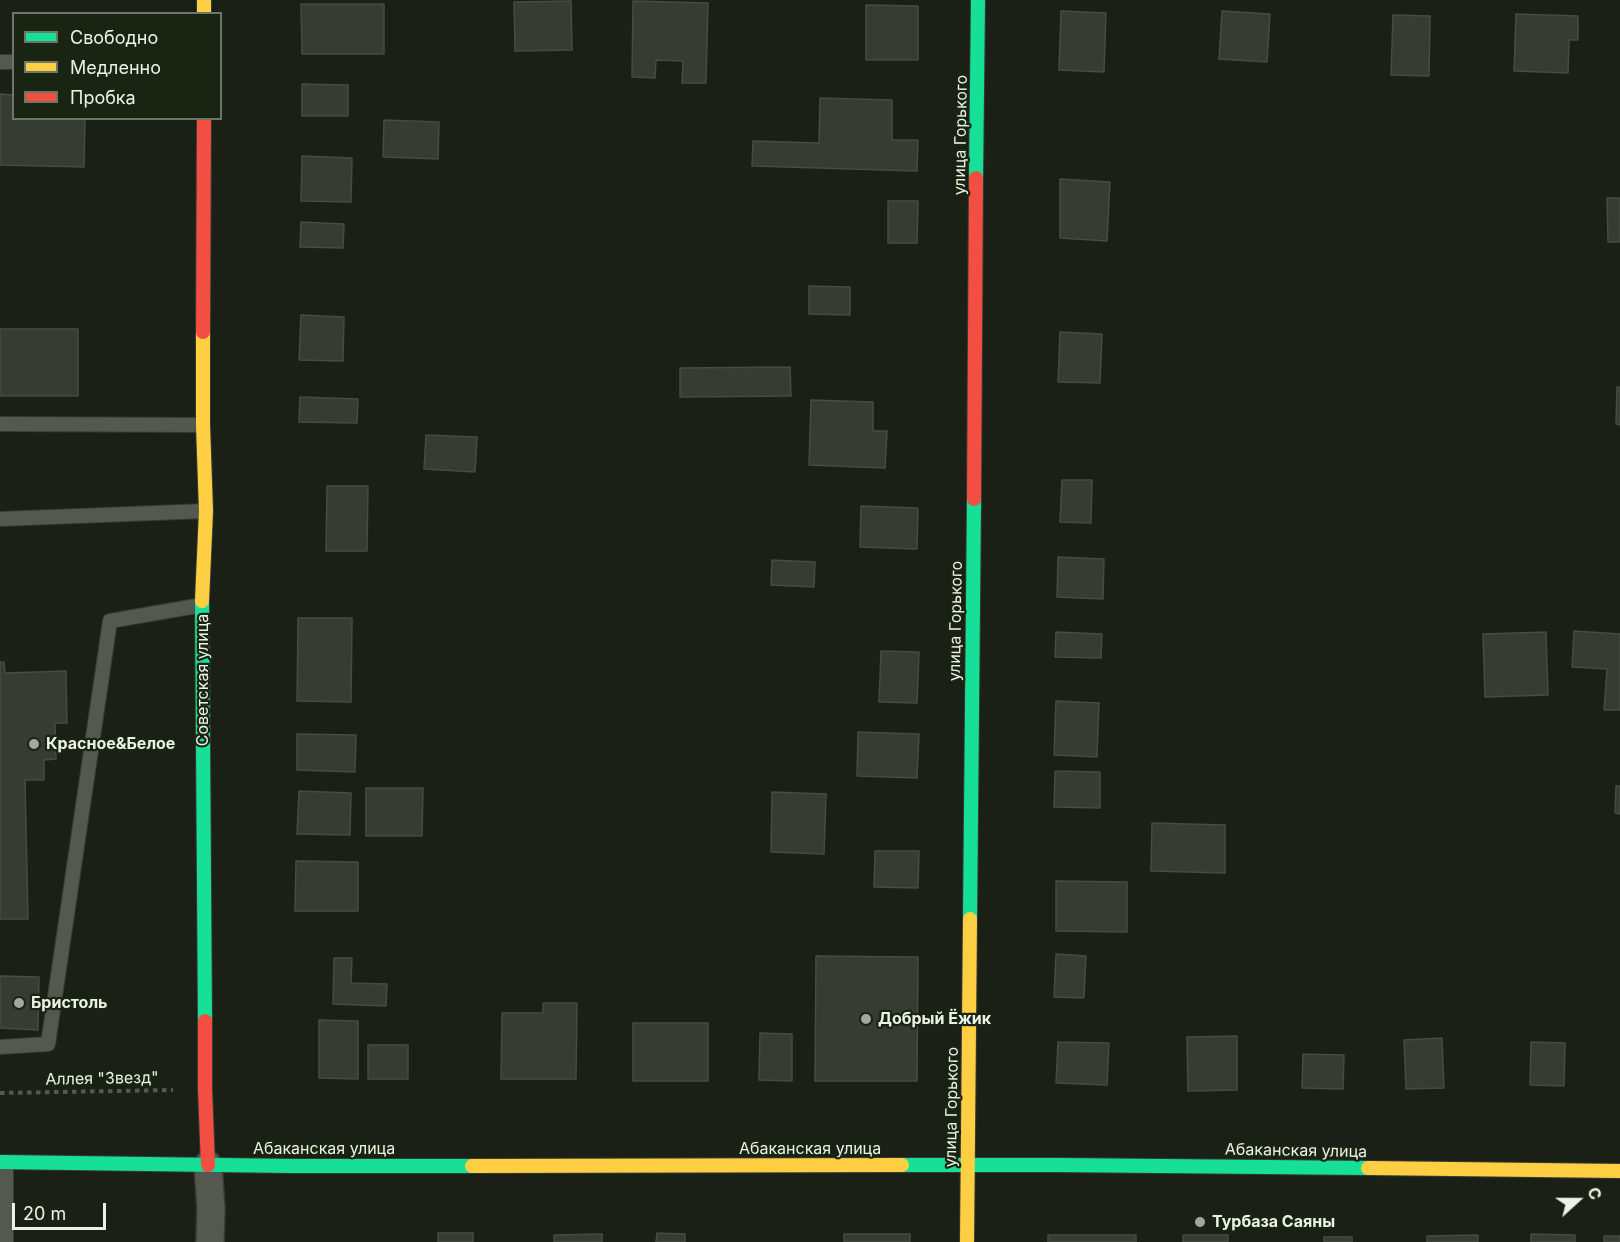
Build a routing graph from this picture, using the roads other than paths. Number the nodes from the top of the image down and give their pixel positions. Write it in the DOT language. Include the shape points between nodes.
graph roads {
  1 [pos="978,0"];
  2 [pos="204,120"];
  3 [pos="0,424"];
  4 [pos="203,425"];
  5 [pos="206,511"];
  6 [pos="0,519"];
  7 [pos="202,606"];
  8 [pos="0,1047"];
  9 [pos="3,1162"];
  10 [pos="208,1164"];
  11 [pos="968,1166"];
  12 [pos="1620,1171"];
  13 [pos="6,1242"];
  14 [pos="210,1242"];
  15 [pos="967,1242"];
  1 -- 11 [label="street, улица Горького"];
  2 -- 4 [label="street, Советская улица"];
  3 -- 4 [label="lane"];
  4 -- 5 [label="street, Советская улица"];
  5 -- 6 [label="lane"];
  5 -- 7 [label="street, Советская улица"];
  7 -- 8 [label="lane" via="110,621 48,1044"];
  7 -- 10 [label="street, Советская улица"];
  9 -- 10 [label="street, Абаканская улица"];
  9 -- 13 [label="lane"];
  10 -- 11 [label="street, Абаканская улица"];
  10 -- 14 [label="street, Советская улица"];
  11 -- 12 [label="street, Абаканская улица"];
  11 -- 15 [label="street, улица Горького"];
}
